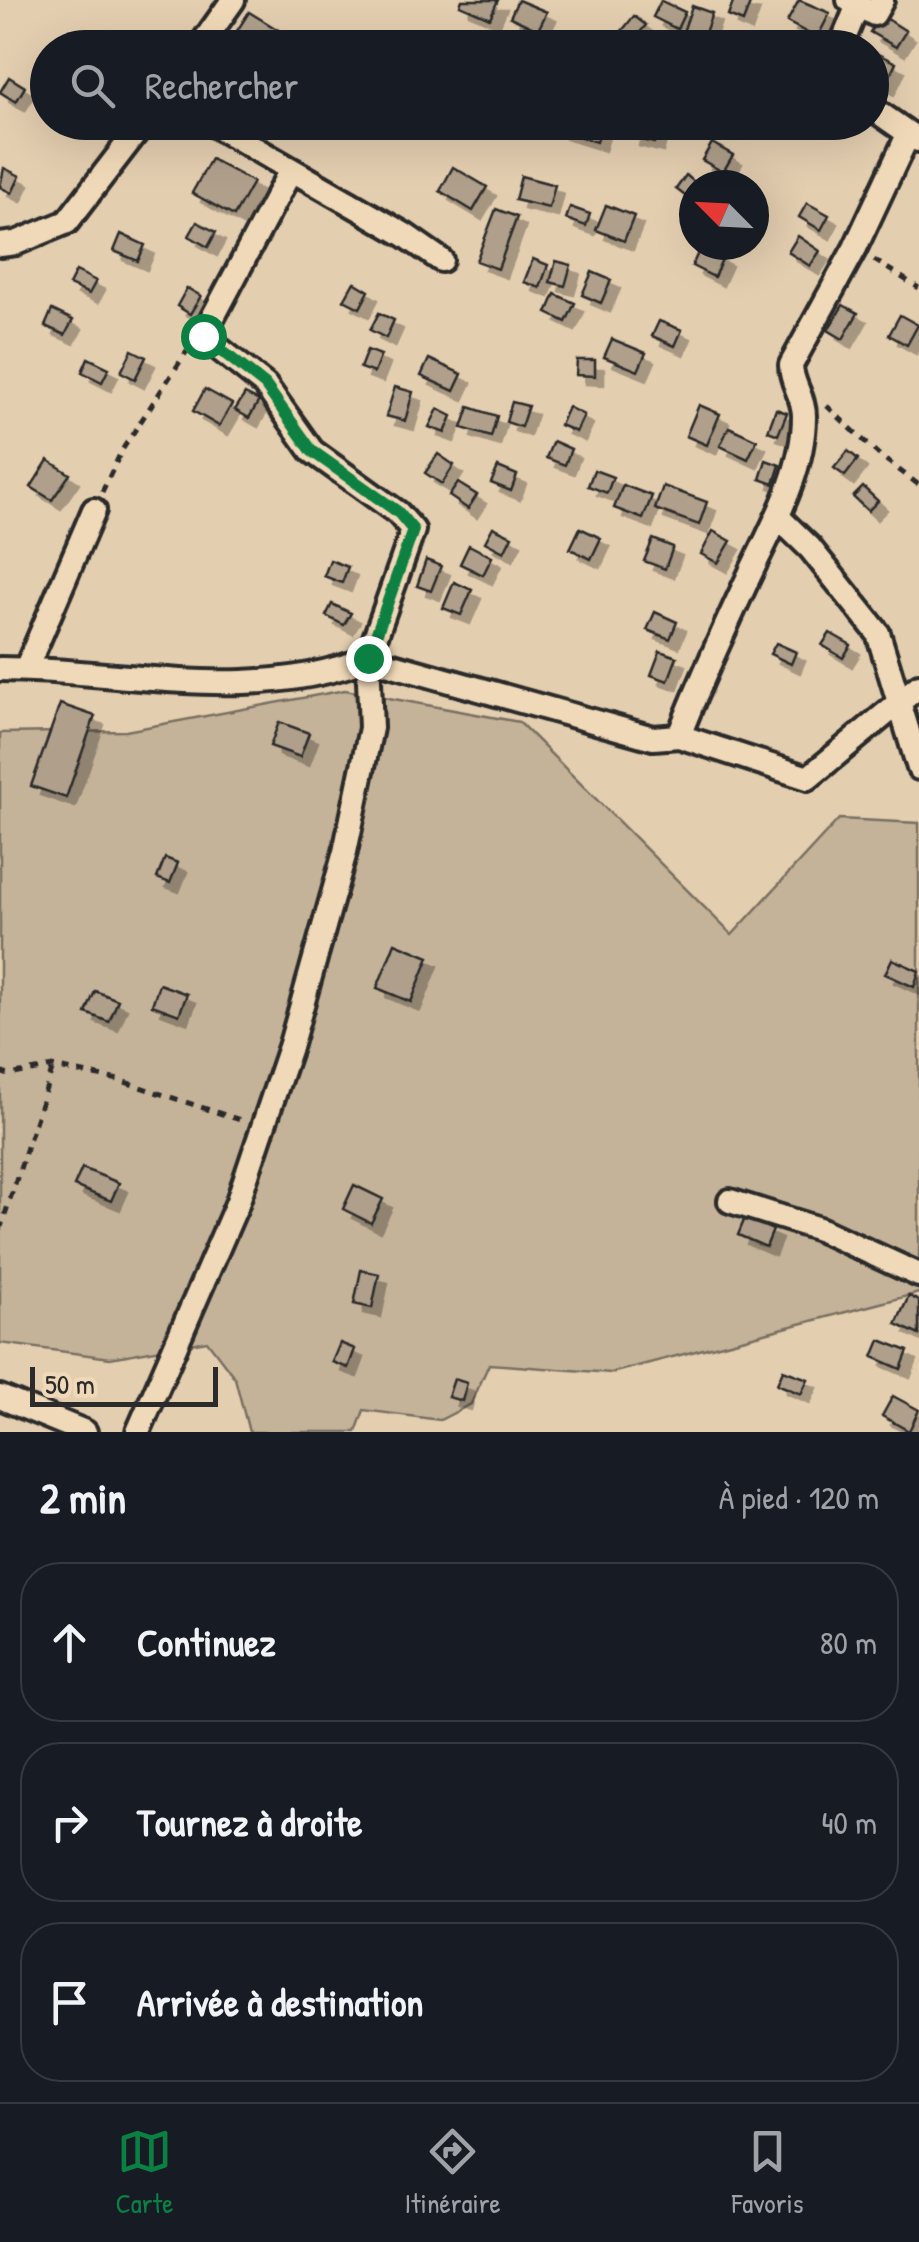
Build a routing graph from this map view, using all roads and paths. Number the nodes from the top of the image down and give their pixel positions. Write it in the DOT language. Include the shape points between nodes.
graph roads {
  1 [pos="233,0"];
  2 [pos="882,0"];
  3 [pos="853,2"];
  4 [pos="212,30"];
  5 [pos="845,30"];
  6 [pos="889,120"];
  7 [pos="913,138"];
  8 [pos="130,140"];
  9 [pos="240,140"];
  10 [pos="291,170"];
  11 [pos="0,245"];
  12 [pos="855,248"];
  13 [pos="441,260"];
  14 [pos="919,288"];
  15 [pos="203,336"];
  16 [pos="802,398"];
  17 [pos="919,485"];
  18 [pos="94,510"];
  19 [pos="779,518"];
  20 [pos="368,658"];
  21 [pos="0,669"];
  22 [pos="26,669"];
  23 [pos="919,686"];
  24 [pos="900,702"];
  25 [pos="678,736"];
  26 [pos="919,768"];
  27 [pos="53,1067"];
  28 [pos="0,1072"];
  29 [pos="263,1128"];
  30 [pos="730,1201"];
  31 [pos="0,1230"];
  32 [pos="919,1276"];
  33 [pos="0,1398"];
  34 [pos="85,1432"];
  35 [pos="138,1432"];
  1 -- 4 [label="street"];
  2 -- 3 [label="street" via="874,14"];
  3 -- 5 [label="street"];
  6 -- 7 [label="street"];
  7 -- 12 [label="street"];
  8 -- 11 [label="street" via="67,222"];
  9 -- 10 [label="street"];
  10 -- 13 [label="street"];
  10 -- 15 [label="street"];
  12 -- 14 [label="path"];
  12 -- 16 [label="street" via="791,365"];
  15 -- 18 [label="path" via="122,450"];
  15 -- 20 [label="street" via="265,385 312,451 413,530"];
  16 -- 17 [label="path" via="820,401"];
  16 -- 19 [label="street" via="800,444"];
  18 -- 22 [label="street"];
  19 -- 24 [label="street" via="878,633"];
  19 -- 25 [label="street"];
  20 -- 22 [label="street" via="340,670 226,684"];
  20 -- 25 [label="street" via="653,738"];
  20 -- 29 [label="street" via="371,728 345,852"];
  21 -- 22 [label="street"];
  23 -- 24 [label="street"];
  24 -- 25 [label="street" via="808,778"];
  24 -- 26 [label="street"];
  27 -- 28 [label="path"];
  27 -- 29 [label="path" via="119,1080"];
  27 -- 31 [label="path"];
  29 -- 35 [label="street"];
  30 -- 32 [label="street" via="819,1229"];
  33 -- 34 [label="street"];
}
